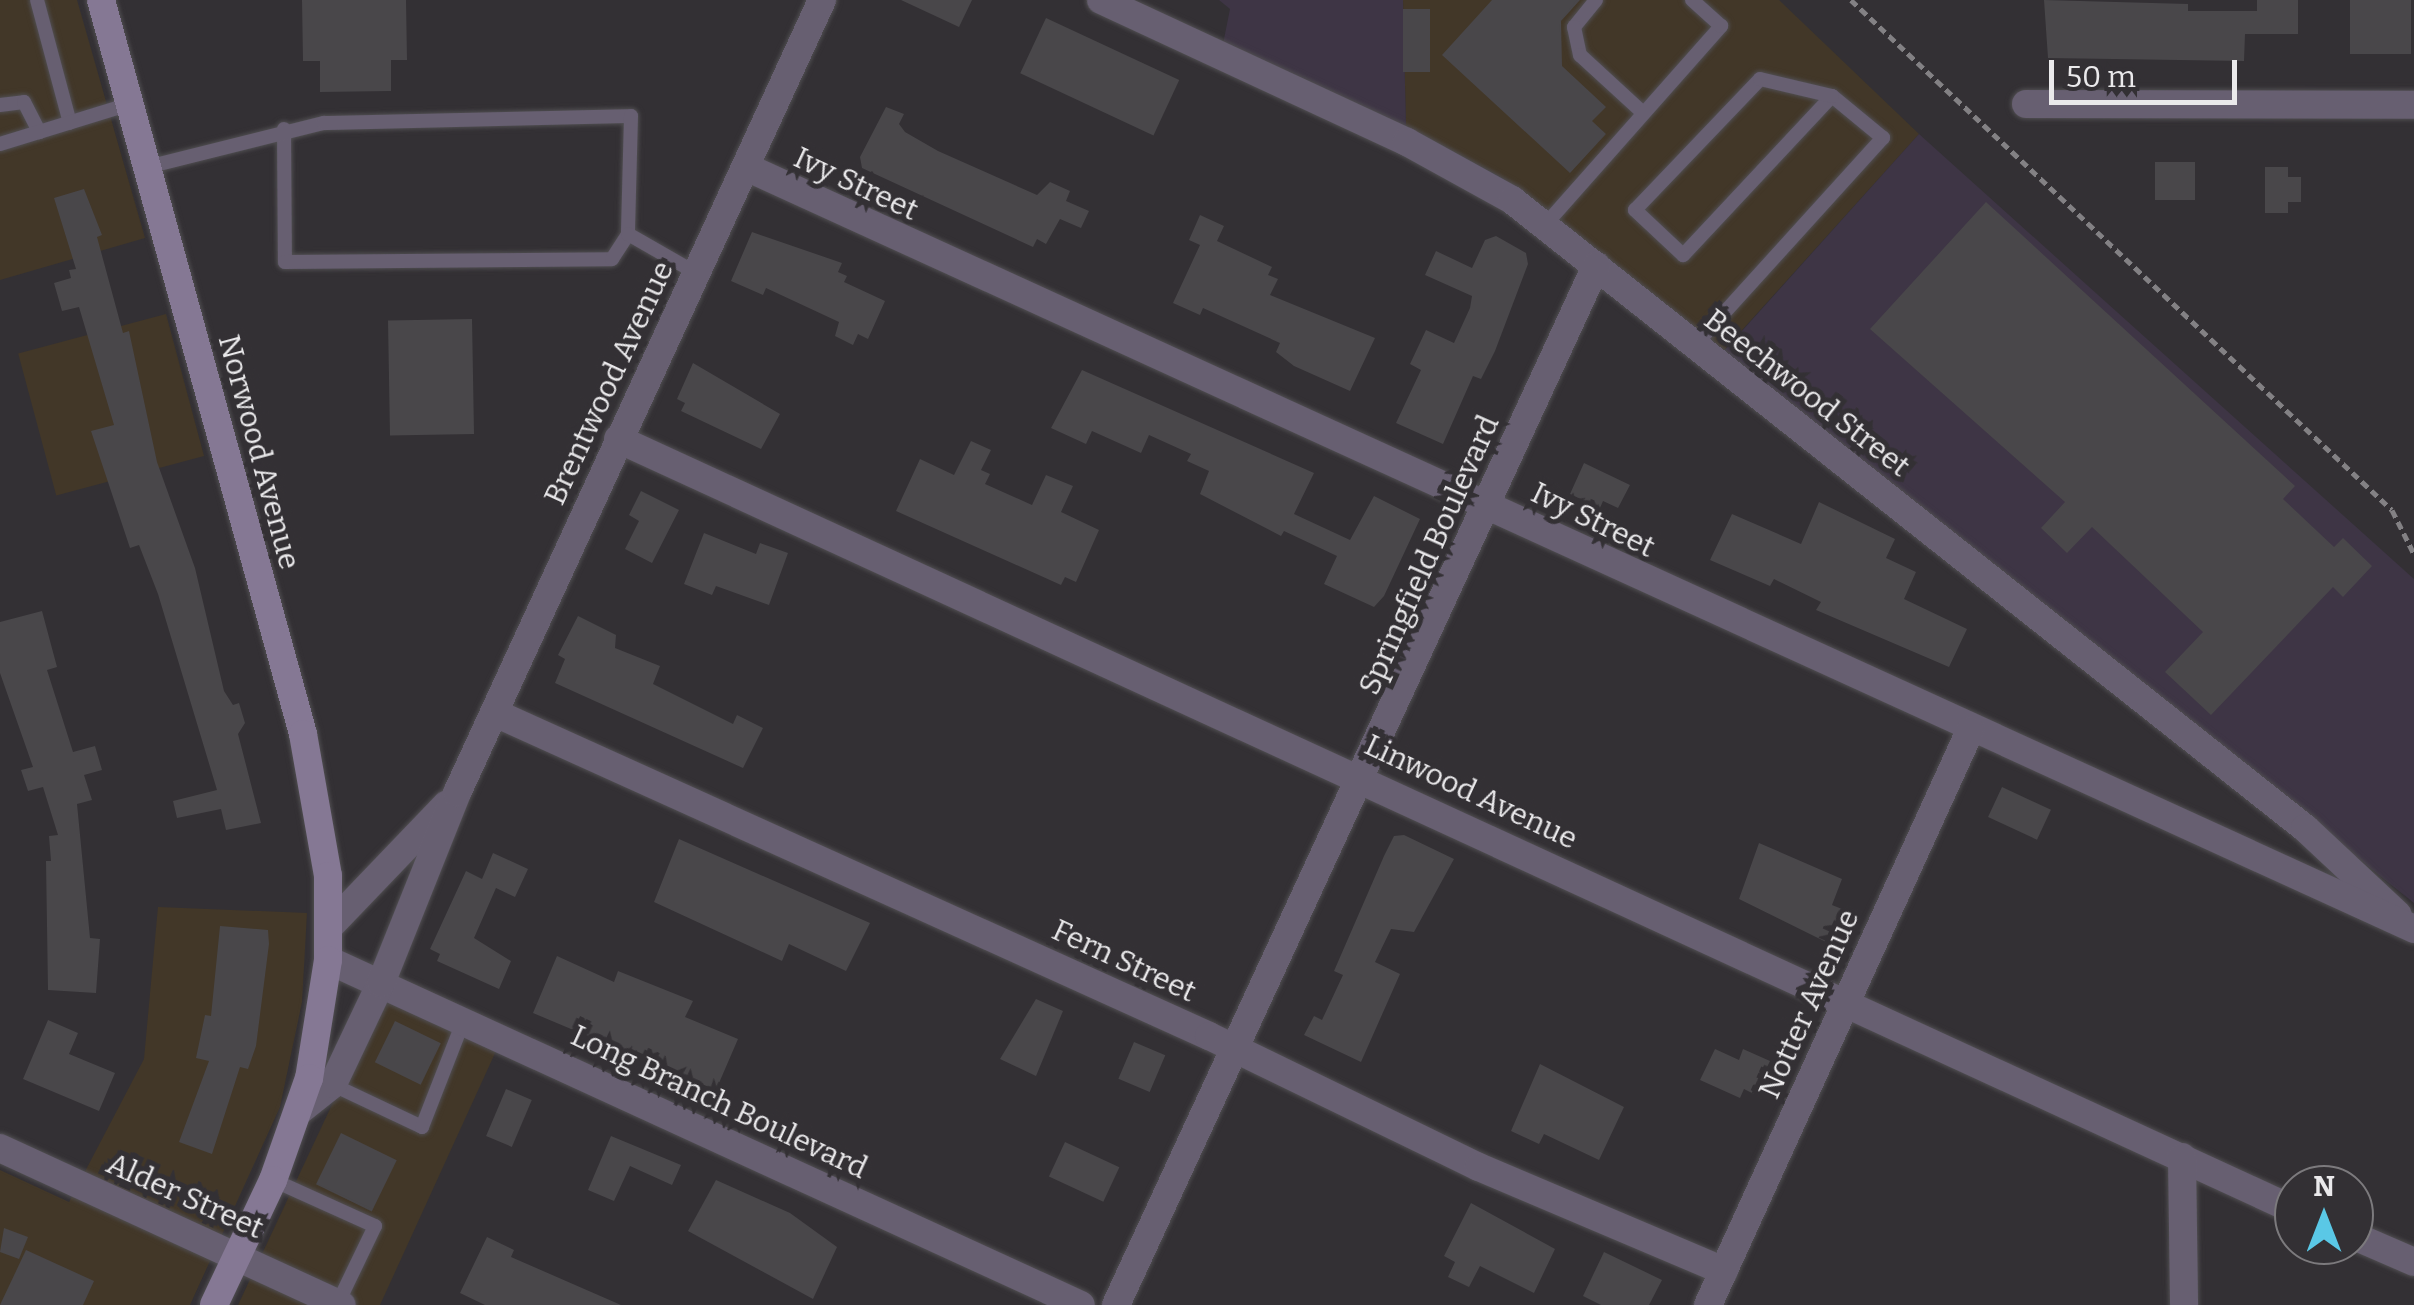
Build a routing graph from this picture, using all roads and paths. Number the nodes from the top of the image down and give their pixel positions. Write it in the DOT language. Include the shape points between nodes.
graph roads {
  1 [pos="36,0"];
  2 [pos="101,0"];
  3 [pos="822,0"];
  4 [pos="1100,0"];
  5 [pos="1596,0"];
  6 [pos="1692,0"];
  7 [pos="1850,0"];
  8 [pos="1832,96"];
  9 [pos="130,104"];
  10 [pos="2026,104"];
  11 [pos="2414,105"];
  12 [pos="0,106"];
  13 [pos="1643,113"];
  14 [pos="70,123"];
  15 [pos="284,130"];
  16 [pos="39,132"];
  17 [pos="0,144"];
  18 [pos="147,168"];
  19 [pos="746,168"];
  20 [pos="1544,226"];
  21 [pos="628,234"];
  22 [pos="1596,266"];
  23 [pos="696,273"];
  24 [pos="1695,345"];
  25 [pos="618,439"];
  26 [pos="1487,505"];
  27 [pos="2414,554"];
  28 [pos="495,713"];
  29 [pos="1970,731"];
  30 [pos="1363,779"];
  31 [pos="457,794"];
  32 [pos="330,926"];
  33 [pos="2414,929"];
  34 [pos="328,960"];
  35 [pos="381,983"];
  36 [pos="1846,1000"];
  37 [pos="464,1020"];
  38 [pos="1239,1050"];
  39 [pos="321,1081"];
  40 [pos="0,1148"];
  41 [pos="2182,1157"];
  42 [pos="274,1180"];
  43 [pos="2274,1201"];
  44 [pos="2374,1245"];
  45 [pos="237,1255"];
  46 [pos="2414,1262"];
  47 [pos="1724,1271"];
  48 [pos="340,1304"];
  49 [pos="214,1305"];
  50 [pos="1082,1305"];
  51 [pos="1116,1305"];
  52 [pos="1708,1305"];
  53 [pos="2184,1305"];
  1 -- 14 [label="lane"];
  2 -- 9 [label="main road, Norwood Avenue"];
  3 -- 19 [label="street, Brentwood Avenue"];
  4 -- 20 [label="street, Beechwood Street" via="1458,168"];
  5 -- 13 [label="lane" via="1574,27 1580,55"];
  6 -- 13 [label="lane" via="1721,26"];
  7 -- 27 [label="path" via="2392,510"];
  8 -- 8 [label="lane" via="1683,255 1635,210 1760,78"];
  8 -- 24 [label="lane" via="1884,138"];
  9 -- 14 [label="lane"];
  9 -- 18 [label="main road, Norwood Avenue"];
  10 -- 11 [label="street"];
  12 -- 16 [label="lane" via="24,102"];
  13 -- 20 [label="lane"];
  14 -- 16 [label="lane"];
  15 -- 18 [label="lane"];
  15 -- 21 [label="lane" via="631,116"];
  15 -- 21 [label="lane" via="286,262 612,259"];
  16 -- 17 [label="lane"];
  18 -- 32 [label="main road, Norwood Avenue" via="311,766"];
  19 -- 23 [label="street, Brentwood Avenue"];
  19 -- 26 [label="street, Ivy Street"];
  20 -- 22 [label="street, Beechwood Street"];
  21 -- 23 [label="lane"];
  22 -- 24 [label="street, Beechwood Street"];
  22 -- 26 [label="street, Springfield Boulevard"];
  23 -- 25 [label="street, Brentwood Avenue"];
  24 -- 33 [label="street, Beechwood Street" via="2306,828"];
  25 -- 28 [label="street, Brentwood Avenue"];
  25 -- 30 [label="street, Linwood Avenue"];
  26 -- 29 [label="street, Ivy Street"];
  26 -- 30 [label="street, Springfield Boulevard"];
  28 -- 31 [label="street, Brentwood Avenue"];
  28 -- 38 [label="street, Fern Street"];
  29 -- 33 [label="street, Ivy Street"];
  29 -- 36 [label="street, Notter Avenue"];
  30 -- 36 [label="street, Linwood Avenue"];
  30 -- 38 [label="street, Springfield Boulevard"];
  31 -- 32 [label="street, Brentwood Avenue"];
  31 -- 35 [label="street, Brentwood Avenue"];
  32 -- 34 [label="main road, Brentwood Avenue"];
  34 -- 35 [label="street, Long Branch Boulevard"];
  34 -- 39 [label="main road, Brentwood Avenue"];
  35 -- 37 [label="street, Long Branch Boulevard"];
  35 -- 39 [label="street, Brentwood Avenue"];
  36 -- 41 [label="street, Linwood Avenue"];
  36 -- 47 [label="street, Notter Avenue"];
  37 -- 39 [label="lane" via="422,1126"];
  37 -- 50 [label="street, Long Branch Boulevard"];
  38 -- 47 [label="street, Fern Street" via="1479,1167"];
  38 -- 51 [label="street, Springfield Boulevard"];
  39 -- 42 [label="main road, Brentwood Avenue" via="299,1111"];
  40 -- 45 [label="street, Alder Street"];
  41 -- 43 [label="street, Linwood Avenue"];
  41 -- 53 [label="street"];
  42 -- 45 [label="main road, Brentwood Avenue"];
  42 -- 48 [label="lane" via="376,1226"];
  44 -- 46 [label="street"];
  45 -- 48 [label="street, Alder Street"];
  45 -- 49 [label="main road, Brentwood Avenue"];
  47 -- 52 [label="street, Notter Avenue"];
}
